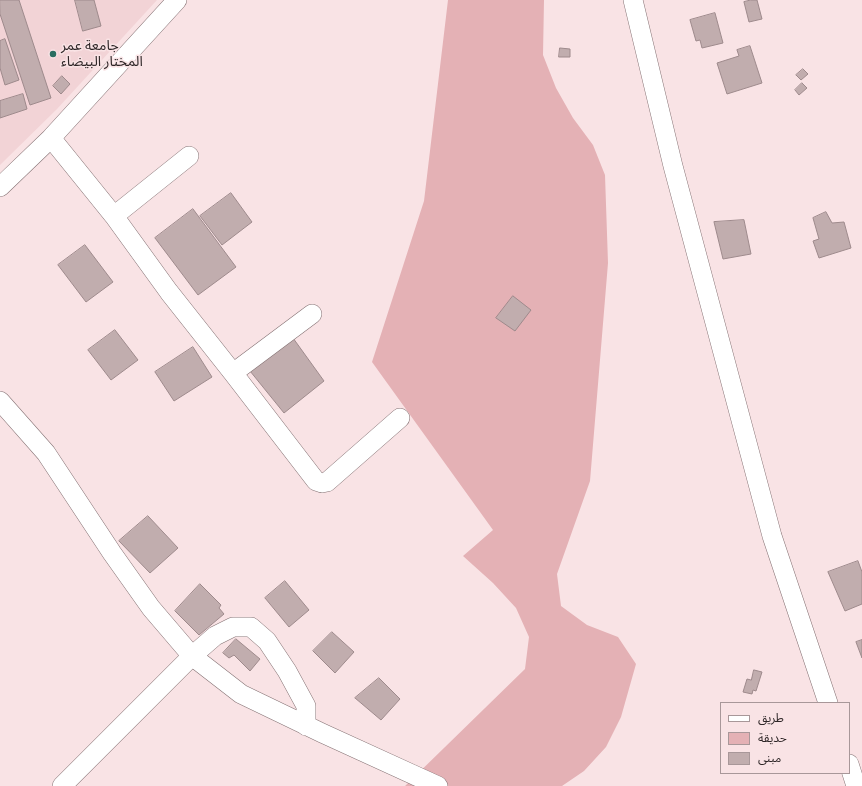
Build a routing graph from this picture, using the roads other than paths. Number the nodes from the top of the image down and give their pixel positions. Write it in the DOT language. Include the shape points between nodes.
graph roads {
  1 [pos="177,0"];
  2 [pos="633,0"];
  3 [pos="51,138"];
  4 [pos="189,156"];
  5 [pos="0,187"];
  6 [pos="114,216"];
  7 [pos="312,314"];
  8 [pos="233,373"];
  9 [pos="0,401"];
  10 [pos="400,418"];
  11 [pos="192,656"];
  12 [pos="828,702"];
  13 [pos="306,726"];
  14 [pos="850,767"];
  15 [pos="62,786"];
  16 [pos="438,786"];
  17 [pos="856,786"];
  1 -- 3 [label="street"];
  2 -- 12 [label="street" via="673,166 772,536"];
  3 -- 5 [label="street"];
  3 -- 6 [label="street"];
  4 -- 6 [label="street"];
  6 -- 8 [label="street" via="169,292"];
  7 -- 8 [label="street"];
  8 -- 10 [label="street" via="316,481 322,483 327,482"];
  9 -- 11 [label="street" via="46,453 120,565 151,608"];
  11 -- 13 [label="street" via="241,694"];
  11 -- 13 [label="street" via="215,636 233,626 251,627 267,641 287,671 306,706"];
  11 -- 15 [label="street"];
  13 -- 16 [label="street"];
  14 -- 17 [label="street"];
}
